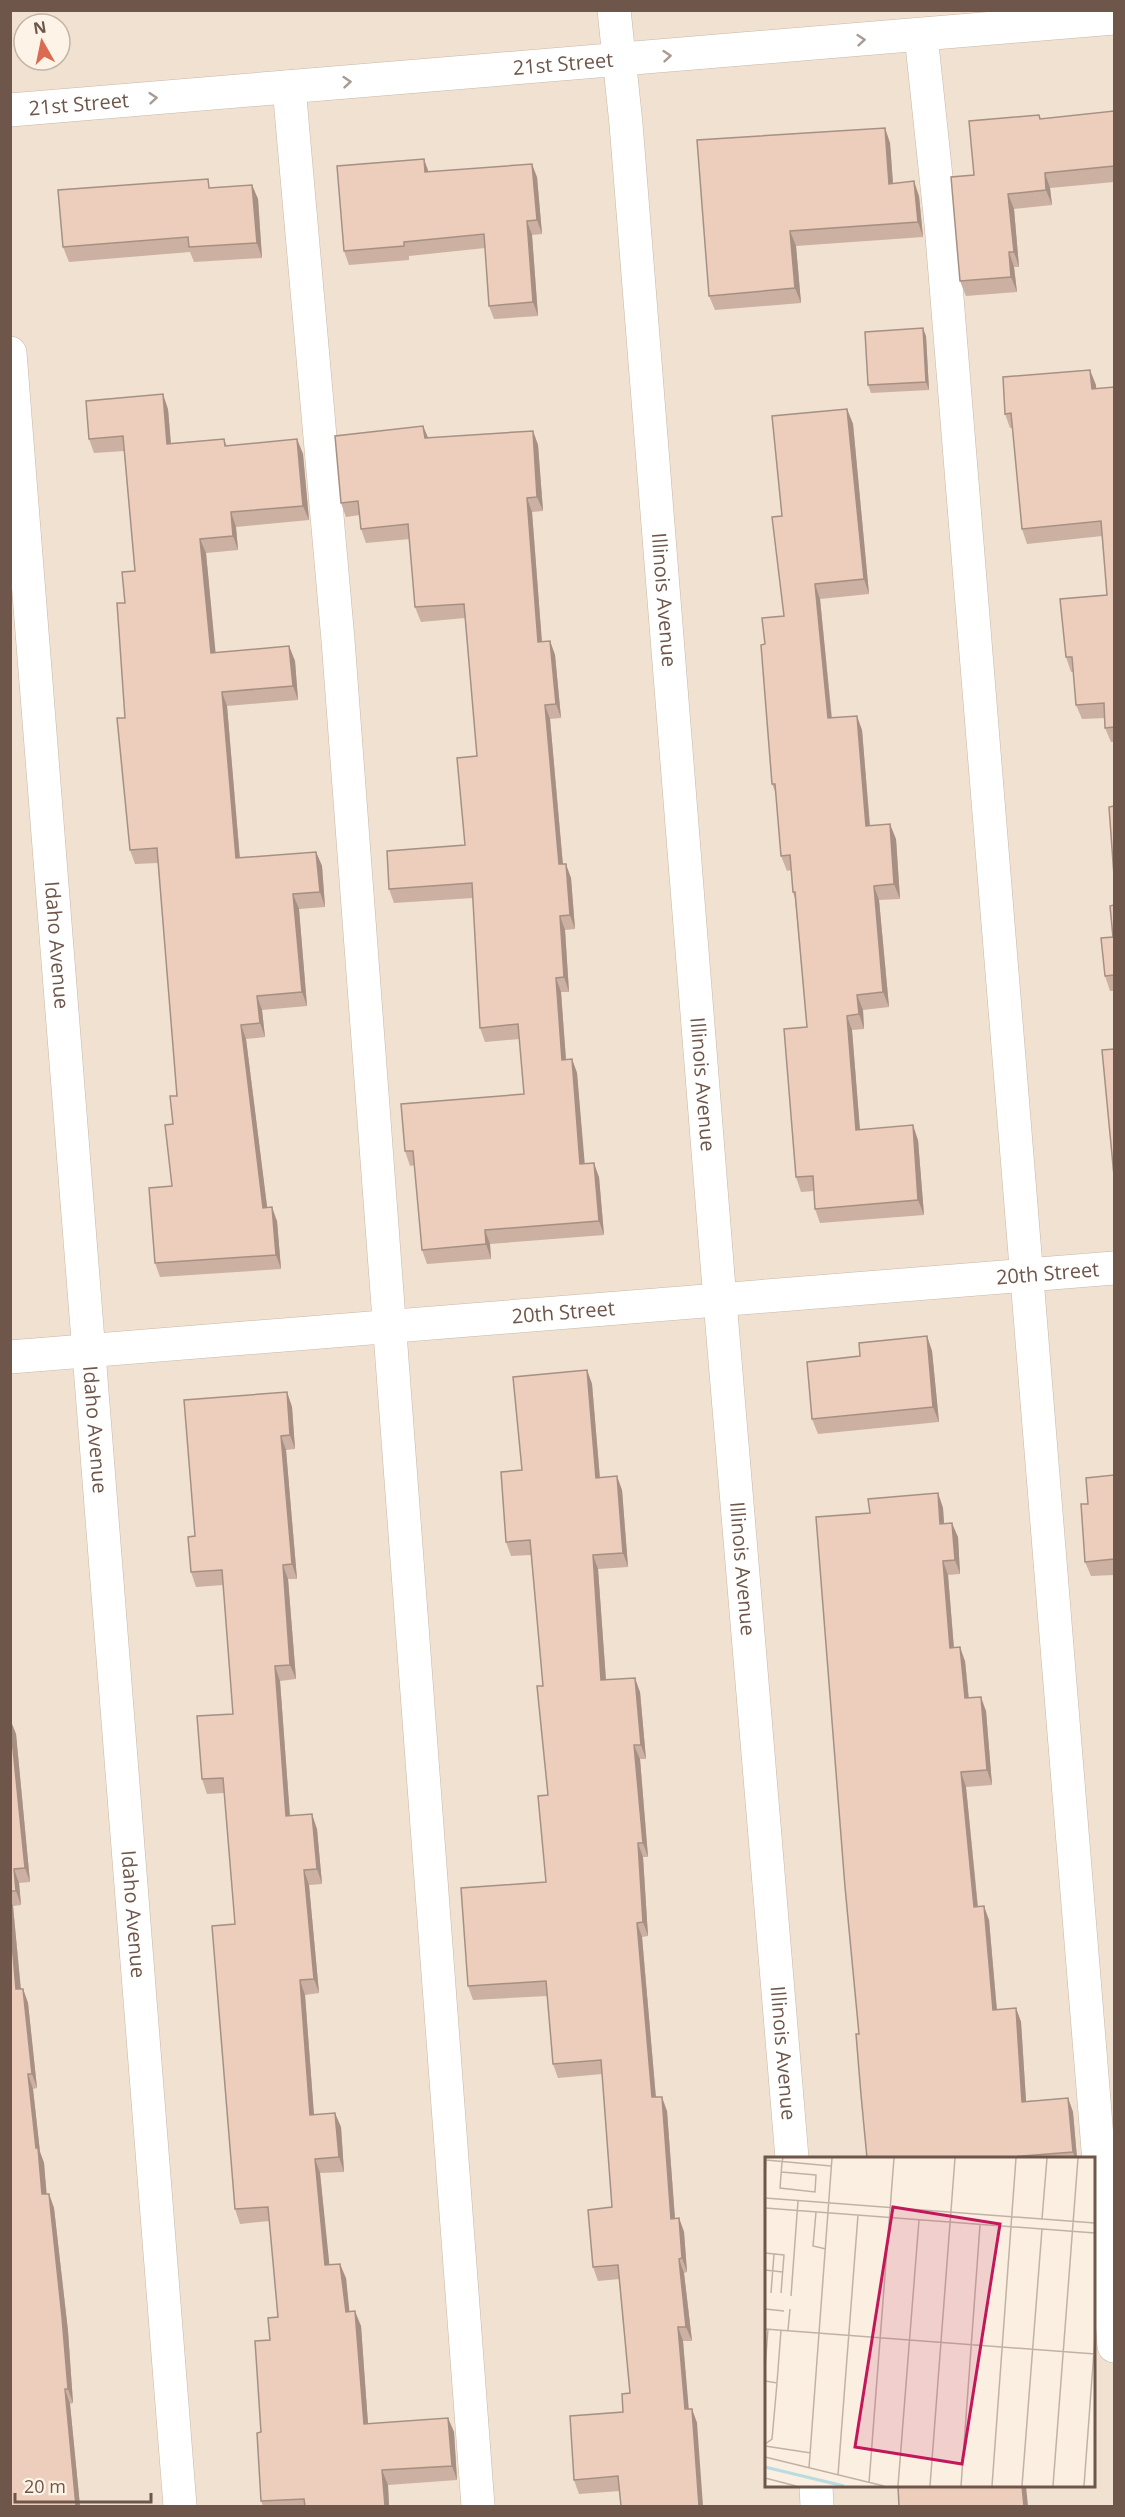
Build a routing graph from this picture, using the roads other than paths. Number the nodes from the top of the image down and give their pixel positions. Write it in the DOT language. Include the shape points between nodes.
graph roads {
  1 [pos="614,10"];
  2 [pos="1114,18"];
  3 [pos="921,35"];
  4 [pos="620,60"];
  5 [pos="289,87"];
  6 [pos="10,110"];
  7 [pos="10,352"];
  8 [pos="1114,1268"];
  9 [pos="1026,1275"];
  10 [pos="720,1301"];
  11 [pos="391,1327"];
  12 [pos="91,1350"];
  13 [pos="10,1357"];
  14 [pos="792,2157"];
  15 [pos="1114,2346"];
  16 [pos="816,2487"];
  17 [pos="180,2506"];
  18 [pos="478,2506"];
  19 [pos="818,2506"];
  1 -- 4 [label="street, Illinois Avenue"];
  2 -- 3 [label="street, 21st Street"];
  4 -- 3 [label="street, 21st Street, one-way"];
  3 -- 9 [label="street" via="943,248"];
  5 -- 4 [label="street, 21st Street, one-way"];
  4 -- 10 [label="street, Illinois Avenue"];
  6 -- 5 [label="street, 21st Street, one-way"];
  5 -- 11 [label="street" via="338,640"];
  7 -- 12 [label="street, Idaho Avenue"];
  8 -- 9 [label="street, 20th Street"];
  9 -- 10 [label="street, 20th Street"];
  9 -- 15 [label="street"];
  10 -- 11 [label="street, 20th Street"];
  10 -- 14 [label="street, Illinois Avenue"];
  11 -- 12 [label="street, 20th Street"];
  11 -- 18 [label="street"];
  12 -- 13 [label="street, 20th Street"];
  12 -- 17 [label="street, Idaho Avenue"];
  16 -- 19 [label="street"];
}
